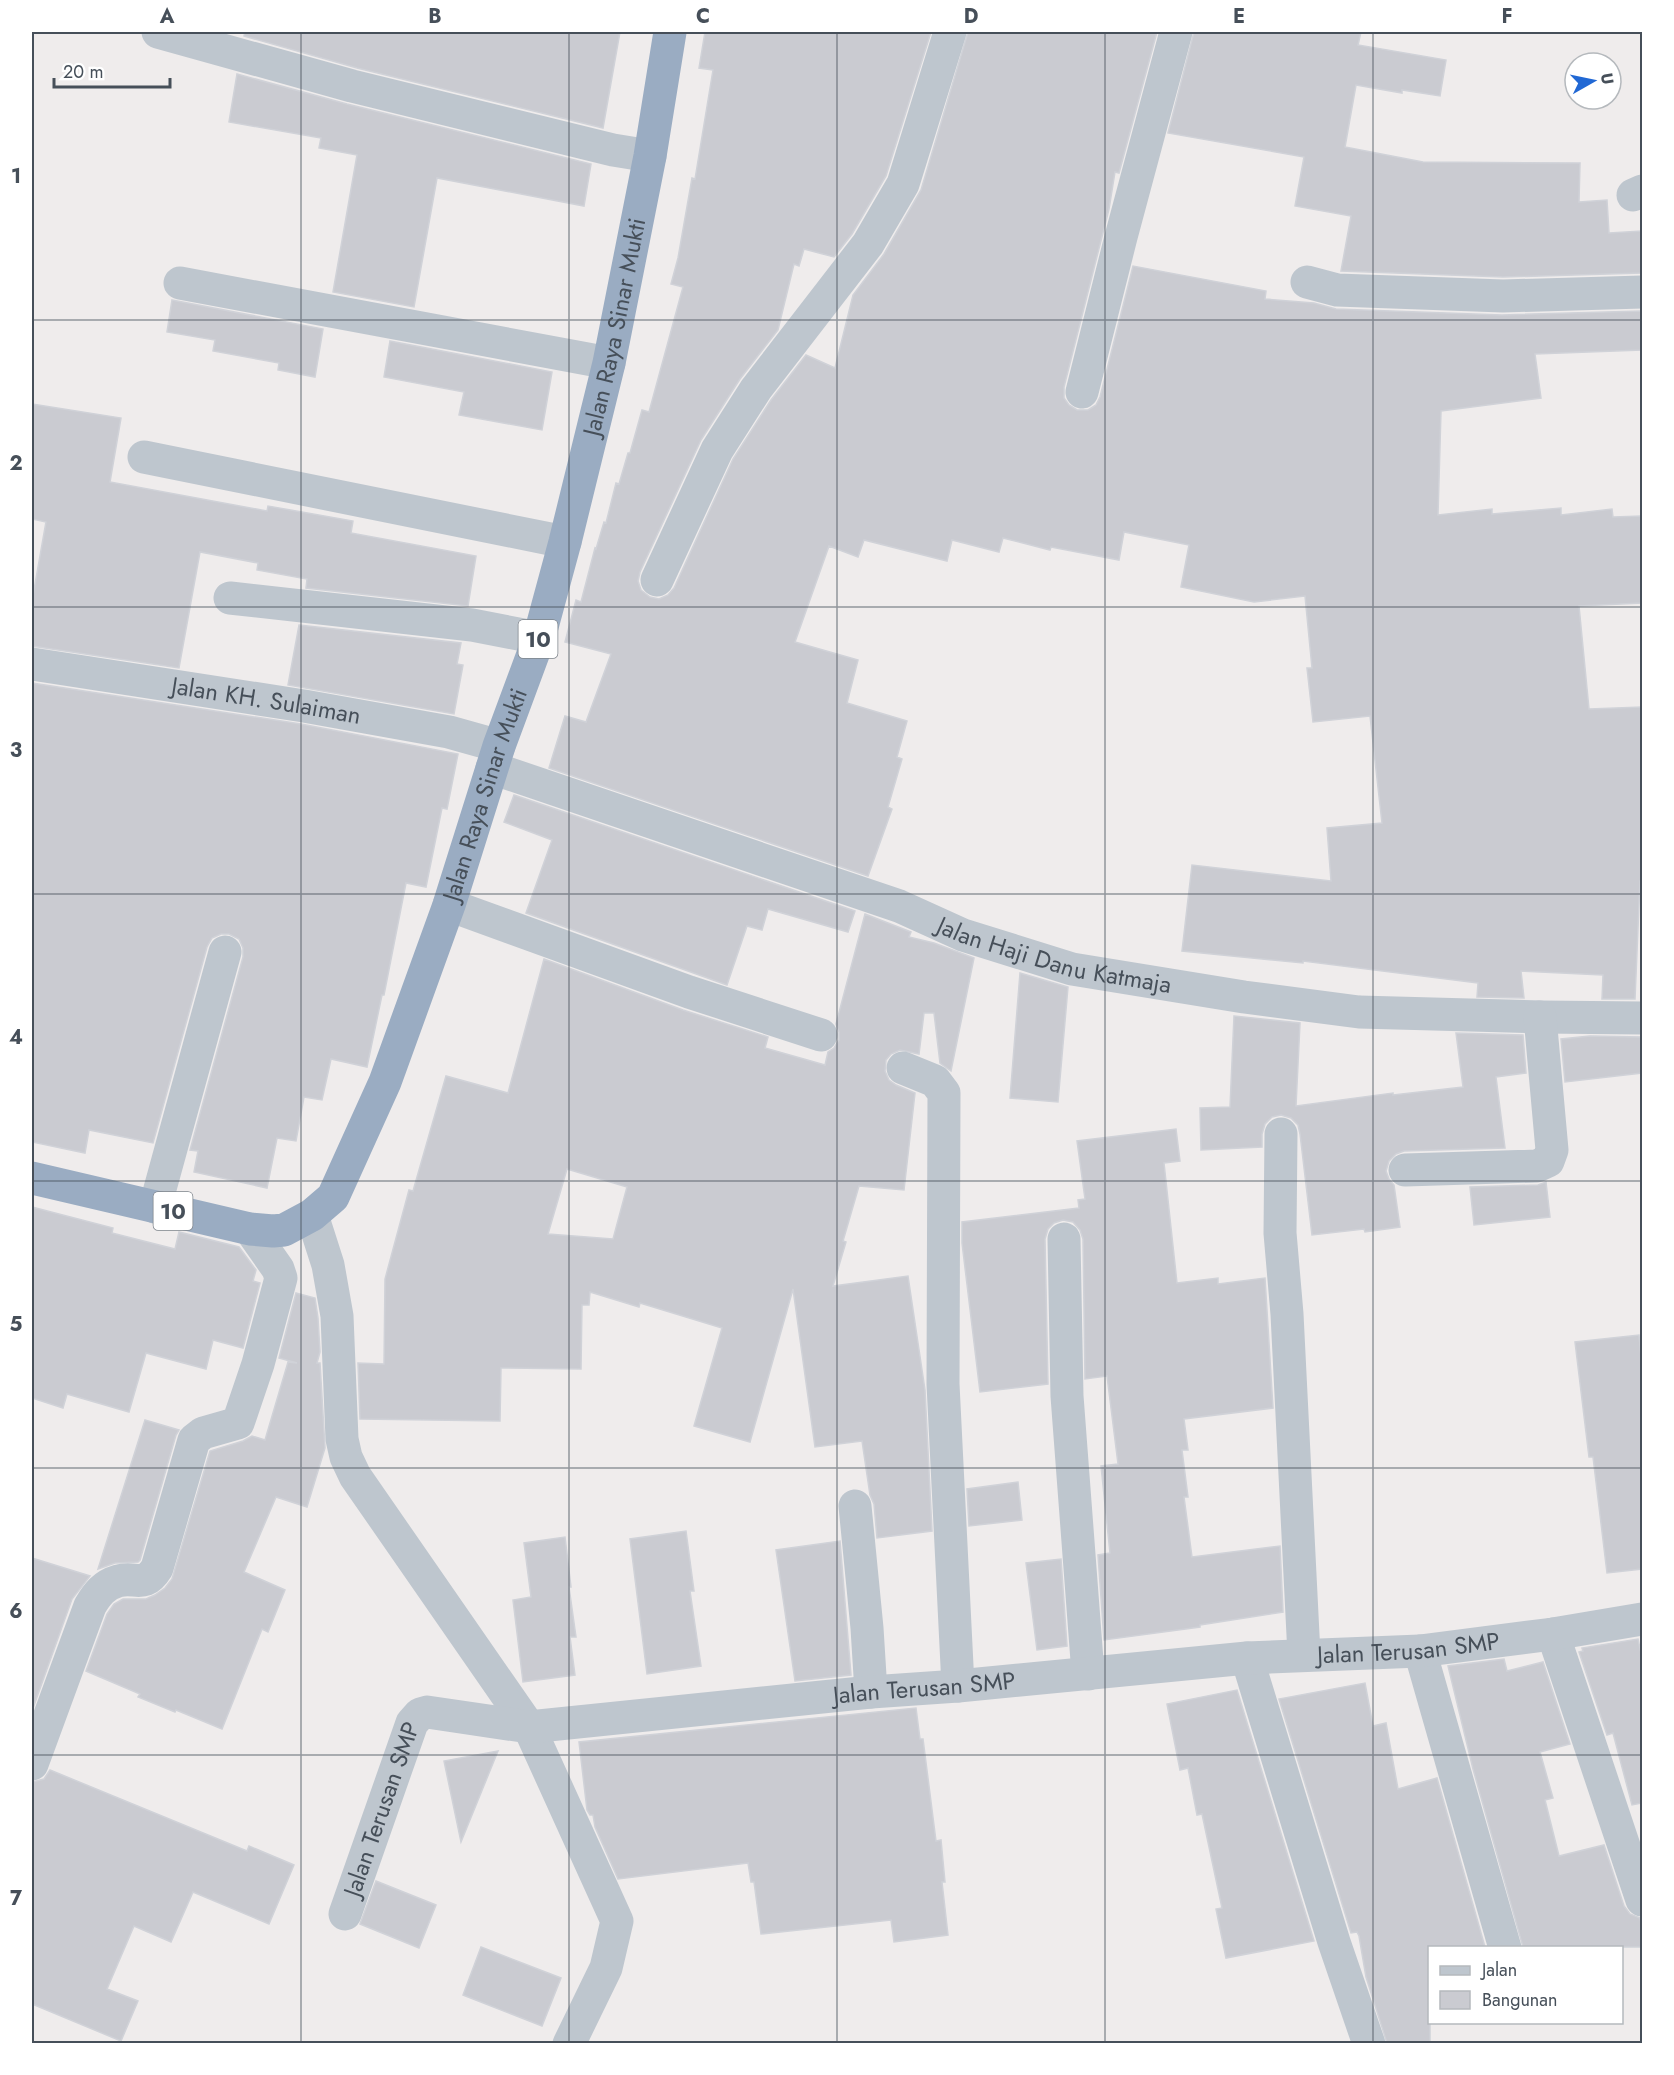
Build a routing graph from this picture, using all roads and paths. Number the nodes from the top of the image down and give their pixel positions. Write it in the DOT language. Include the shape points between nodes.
graph roads {
  1 [pos="158,32"];
  2 [pos="670,32"];
  3 [pos="950,32"];
  4 [pos="1176,32"];
  5 [pos="650,156"];
  6 [pos="1307,282"];
  7 [pos="180,283"];
  8 [pos="1642,292"];
  9 [pos="609,363"];
  10 [pos="1082,392"];
  11 [pos="144,457"];
  12 [pos="566,542"];
  13 [pos="657,580"];
  14 [pos="230,598"];
  15 [pos="539,638"];
  16 [pos="32,664"];
  17 [pos="495,757"];
  18 [pos="449,905"];
  19 [pos="225,952"];
  20 [pos="1540,1017"];
  21 [pos="1642,1017"];
  22 [pos="821,1035"];
  23 [pos="903,1068"];
  24 [pos="1281,1134"];
  25 [pos="1406,1170"];
  26 [pos="32,1178"];
  27 [pos="155,1207"];
  28 [pos="312,1215"];
  29 [pos="250,1229"];
  30 [pos="1064,1239"];
  31 [pos="855,1506"];
  32 [pos="1642,1619"];
  33 [pos="1553,1634"];
  34 [pos="1420,1651"];
  35 [pos="1304,1655"];
  36 [pos="1247,1658"];
  37 [pos="1088,1674"];
  38 [pos="958,1686"];
  39 [pos="871,1692"];
  40 [pos="529,1727"];
  41 [pos="32,1764"];
  42 [pos="1642,1900"];
  43 [pos="345,1914"];
  44 [pos="1505,1946"];
  45 [pos="569,2043"];
  46 [pos="1369,2043"];
  1 -- 5 [label="street" via="352,86"];
  2 -- 5 [label="highway, Jalan Raya Sinar Mukti / 10"];
  3 -- 13 [label="street" via="903,184 868,244 756,389 717,450"];
  4 -- 10 [label="street"];
  5 -- 9 [label="highway, Jalan Raya Sinar Mukti / 10"];
  6 -- 8 [label="street" via="1337,290 1468,295"];
  7 -- 9 [label="street"];
  9 -- 12 [label="highway, Jalan Raya Sinar Mukti / 10"];
  11 -- 12 [label="street"];
  12 -- 15 [label="highway, Jalan Raya Sinar Mukti / 10"];
  14 -- 15 [label="street" via="472,625"];
  15 -- 17 [label="highway, Jalan Raya Sinar Mukti / 10"];
  16 -- 17 [label="street, Jalan KH. Sulaiman" via="438,730"];
  17 -- 18 [label="highway, Jalan Raya Sinar Mukti / 10"];
  17 -- 20 [label="street, Jalan Haji Danu Katmaja" via="899,906 963,935 1072,969 1359,1012"];
  18 -- 22 [label="street"];
  18 -- 28 [label="highway, Jalan Raya Sinar Mukti / 10" via="380,1092 333,1197"];
  19 -- 27 [label="street"];
  20 -- 21 [label="street, Jalan Haji Danu Katmaja"];
  20 -- 25 [label="street" via="1552,1150 1548,1161 1537,1166"];
  23 -- 38 [label="street" via="935,1081 944,1093 943,1384"];
  24 -- 35 [label="street" via="1280,1233"];
  26 -- 27 [label="highway, Jalan Raya Sinar Mukti / 10"];
  27 -- 29 [label="highway, Jalan Raya Sinar Mukti / 10"];
  28 -- 29 [label="highway, Jalan Raya Sinar Mukti / 10" via="284,1230"];
  28 -- 40 [label="street" via="328,1265 337,1316 346,1457 355,1476"];
  29 -- 41 [label="street" via="281,1278 238,1423 203,1433 194,1440 152,1576 145,1581 119,1580 99,1590"];
  30 -- 37 [label="street" via="1067,1396"];
  31 -- 39 [label="street"];
  32 -- 33 [label="street, Jalan Terusan SMP"];
  33 -- 34 [label="street, Jalan Terusan SMP"];
  33 -- 42 [label="street"];
  34 -- 35 [label="street, Jalan Terusan SMP"];
  34 -- 44 [label="street"];
  35 -- 36 [label="street, Jalan Terusan SMP"];
  36 -- 37 [label="street, Jalan Terusan SMP"];
  36 -- 46 [label="street"];
  37 -- 38 [label="street, Jalan Terusan SMP"];
  38 -- 39 [label="street, Jalan Terusan SMP"];
  39 -- 40 [label="street, Jalan Terusan SMP"];
  40 -- 43 [label="street, Jalan Terusan SMP" via="420,1714 412,1723"];
  40 -- 45 [label="street" via="617,1922 606,1968"];
}
